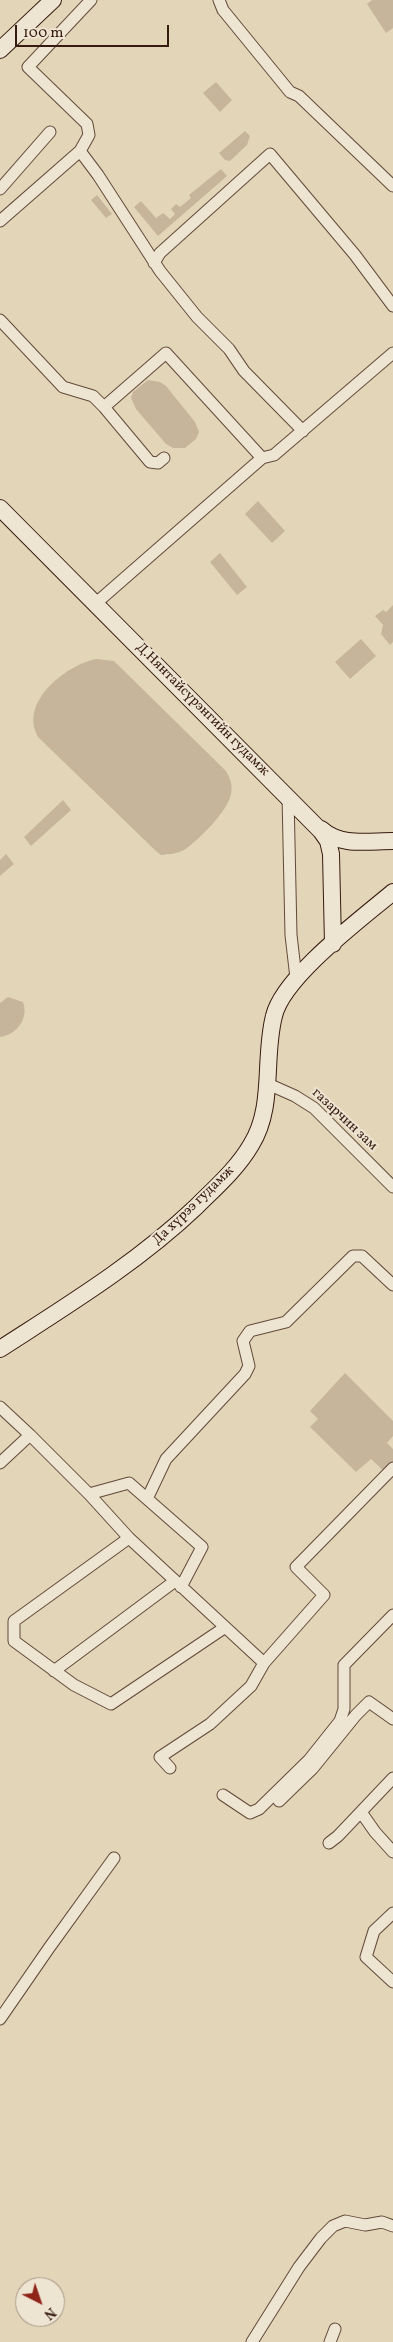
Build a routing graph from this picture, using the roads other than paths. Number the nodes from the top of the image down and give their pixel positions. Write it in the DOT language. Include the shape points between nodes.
graph roads {
  1 [pos="53,0"];
  2 [pos="91,0"];
  3 [pos="219,0"];
  4 [pos="0,50"];
  5 [pos="50,132"];
  6 [pos="80,151"];
  7 [pos="393,186"];
  8 [pos="0,189"];
  9 [pos="0,221"];
  10 [pos="154,263"];
  11 [pos="393,306"];
  12 [pos="0,320"];
  13 [pos="393,353"];
  14 [pos="104,407"];
  15 [pos="303,431"];
  16 [pos="164,458"];
  17 [pos="262,458"];
  18 [pos="0,508"];
  19 [pos="95,604"];
  20 [pos="288,796"];
  21 [pos="316,824"];
  22 [pos="393,841"];
  23 [pos="393,892"];
  24 [pos="333,944"];
  25 [pos="296,978"];
  26 [pos="268,1084"];
  27 [pos="393,1187"];
  28 [pos="393,1285"];
  29 [pos="0,1349"];
  30 [pos="0,1407"];
  31 [pos="30,1435"];
  32 [pos="0,1462"];
  33 [pos="393,1468"];
  34 [pos="89,1494"];
  35 [pos="147,1499"];
  36 [pos="128,1538"];
  37 [pos="178,1584"];
  38 [pos="393,1615"];
  39 [pos="224,1628"];
  40 [pos="264,1663"];
  41 [pos="54,1671"];
  42 [pos="393,1719"];
  43 [pos="170,1768"];
  44 [pos="393,1778"];
  45 [pos="222,1794"];
  46 [pos="279,1801"];
  47 [pos="361,1812"];
  48 [pos="329,1843"];
  49 [pos="393,1852"];
  50 [pos="114,1858"];
  51 [pos="393,1912"];
  52 [pos="393,1982"];
  53 [pos="0,2019"];
  54 [pos="393,2226"];
  55 [pos="335,2329"];
  56 [pos="252,2342"];
  57 [pos="330,2342"];
  1 -- 4 [label="main road"];
  2 -- 6 [label="street" via="28,67 87,124 89,135"];
  3 -- 7 [label="street" via="290,92 299,96"];
  5 -- 8 [label="street"];
  6 -- 9 [label="street"];
  6 -- 10 [label="street"];
  10 -- 11 [label="street" via="160,253 270,154 355,255"];
  10 -- 15 [label="street" via="197,317 229,349 244,371"];
  12 -- 14 [label="street" via="63,387 93,396"];
  13 -- 15 [label="street"];
  14 -- 16 [label="street" via="150,462 158,463"];
  14 -- 17 [label="street" via="166,354"];
  15 -- 17 [label="street" via="274,455"];
  17 -- 19 [label="street"];
  18 -- 19 [label="main road, Д.Нянтайсүрэнгийн гудамж"];
  19 -- 20 [label="main road, Д.Нянтайсүрэнгийн гудамж"];
  20 -- 21 [label="main road, Д.Нянтайсүрэнгийн гудамж"];
  20 -- 25 [label="street" via="291,935"];
  21 -- 22 [label="main road" via="329,836 341,841"];
  21 -- 24 [label="main road, Д.Нянтайсүрэнгийн гудамж" via="328,841 332,854"];
  23 -- 24 [label="main road, Да хүрээ гудамж"];
  24 -- 25 [label="main road, Да хүрээ гудамж"];
  25 -- 26 [label="main road, Да хүрээ гудамж" via="282,996 274,1014"];
  26 -- 27 [label="street, газарчин зам" via="314,1108"];
  26 -- 29 [label="main road, Да хүрээ гудамж" via="259,1129 252,1145 207,1197 169,1233 129,1264"];
  28 -- 35 [label="street" via="362,1256 353,1256 286,1322 250,1331 243,1341 248,1366 245,1374 166,1459"];
  30 -- 31 [label="street"];
  31 -- 32 [label="street"];
  31 -- 34 [label="street"];
  33 -- 40 [label="street" via="296,1567 324,1595"];
  34 -- 35 [label="street" via="129,1483"];
  34 -- 36 [label="street"];
  35 -- 37 [label="street" via="202,1547"];
  36 -- 37 [label="street"];
  36 -- 41 [label="street" via="14,1621 14,1641"];
  37 -- 39 [label="street"];
  37 -- 41 [label="street"];
  38 -- 45 [label="street" via="344,1665 344,1710 340,1721 309,1760 259,1809 250,1813"];
  39 -- 40 [label="street"];
  39 -- 41 [label="street" via="111,1704"];
  40 -- 43 [label="street" via="250,1686 210,1724 160,1756"];
  42 -- 46 [label="street" via="370,1702 313,1768"];
  44 -- 47 [label="street"];
  47 -- 48 [label="street"];
  47 -- 49 [label="street"];
  50 -- 53 [label="street"];
  51 -- 52 [label="street" via="374,1931 366,1957"];
  54 -- 56 [label="street" via="382,2222 344,2221 333,2226 299,2268"];
  55 -- 57 [label="street"];
}
